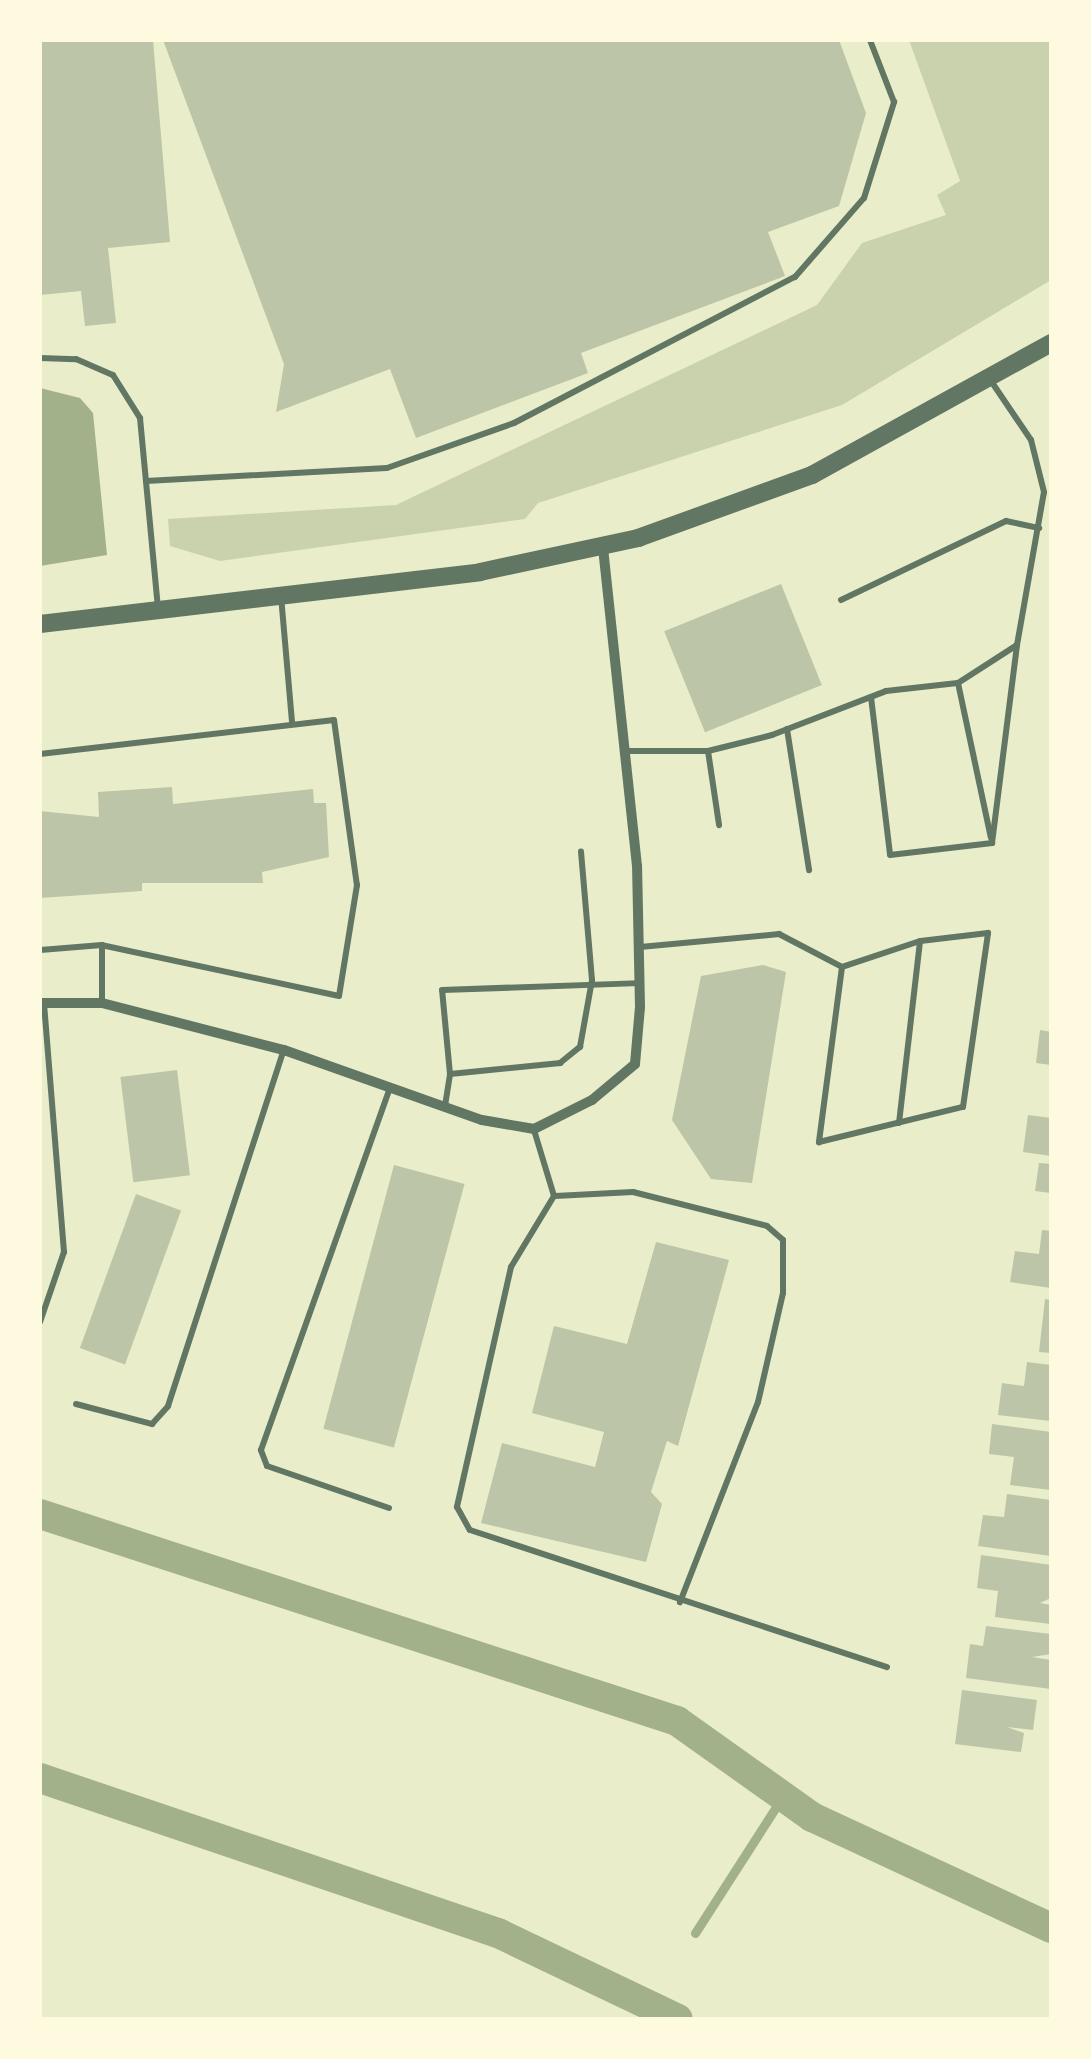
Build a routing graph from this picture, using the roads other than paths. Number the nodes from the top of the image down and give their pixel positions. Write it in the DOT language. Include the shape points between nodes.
graph roads {
  1 [pos="870,40"];
  2 [pos="1051,344"];
  3 [pos="40,358"];
  4 [pos="991,380"];
  5 [pos="146,481"];
  6 [pos="1039,528"];
  7 [pos="603,546"];
  8 [pos="281,595"];
  9 [pos="841,600"];
  10 [pos="158,610"];
  11 [pos="40,624"];
  12 [pos="1017,645"];
  13 [pos="958,682"];
  14 [pos="871,697"];
  15 [pos="292,723"];
  16 [pos="787,728"];
  17 [pos="708,751"];
  18 [pos="623,752"];
  19 [pos="40,754"];
  20 [pos="719,825"];
  21 [pos="992,843"];
  22 [pos="582,851"];
  23 [pos="809,870"];
  24 [pos="920,941"];
  25 [pos="102,945"];
  26 [pos="638,948"];
  27 [pos="40,950"];
  28 [pos="842,967"];
  29 [pos="592,980"];
  30 [pos="639,983"];
  31 [pos="42,1003"];
  32 [pos="102,1003"];
  33 [pos="284,1050"];
  34 [pos="450,1074"];
  35 [pos="40,1076"];
  36 [pos="50,1076"];
  37 [pos="390,1088"];
  38 [pos="445,1107"];
  39 [pos="899,1123"];
  40 [pos="534,1129"];
  41 [pos="554,1196"];
  42 [pos="40,1322"];
  43 [pos="76,1404"];
  44 [pos="390,1508"];
  45 [pos="680,1602"];
  46 [pos="887,1667"];
  1 -- 5 [label="lane" via="894,102 864,198 794,277 514,423 387,468"];
  2 -- 4 [label="street"];
  3 -- 5 [label="lane" via="76,359 113,376 140,418"];
  4 -- 6 [label="lane" via="1040,462"];
  4 -- 7 [label="street" via="812,475"];
  5 -- 10 [label="lane"];
  6 -- 9 [label="lane" via="1006,520"];
  6 -- 12 [label="lane"];
  7 -- 8 [label="street"];
  7 -- 18 [label="street"];
  8 -- 10 [label="street"];
  8 -- 15 [label="lane"];
  10 -- 11 [label="street"];
  12 -- 13 [label="lane"];
  12 -- 21 [label="lane"];
  13 -- 14 [label="lane"];
  13 -- 21 [label="lane"];
  14 -- 16 [label="lane"];
  14 -- 21 [label="lane" via="890,855"];
  15 -- 19 [label="lane"];
  15 -- 25 [label="lane" via="334,720 358,885 338,996"];
  16 -- 17 [label="lane"];
  16 -- 23 [label="lane"];
  17 -- 18 [label="lane"];
  17 -- 20 [label="lane"];
  18 -- 26 [label="street"];
  22 -- 29 [label="lane"];
  24 -- 28 [label="lane"];
  24 -- 39 [label="lane"];
  24 -- 39 [label="lane" via="988,933 962,1107"];
  25 -- 27 [label="lane"];
  25 -- 32 [label="lane"];
  26 -- 28 [label="lane" via="778,934"];
  26 -- 30 [label="street"];
  28 -- 39 [label="lane" via="819,1142"];
  29 -- 30 [label="lane"];
  29 -- 34 [label="lane" via="580,1047 560,1064"];
  29 -- 34 [label="lane" via="442,990"];
  30 -- 40 [label="street" via="635,1064 592,1100"];
  31 -- 32 [label="street"];
  31 -- 36 [label="lane"];
  32 -- 33 [label="street"];
  33 -- 37 [label="street"];
  33 -- 43 [label="lane" via="168,1406 152,1424"];
  34 -- 38 [label="lane"];
  35 -- 36 [label="lane"];
  36 -- 42 [label="lane" via="64,1252"];
  37 -- 38 [label="street"];
  37 -- 44 [label="lane" via="261,1450 266,1466"];
  38 -- 40 [label="street"];
  40 -- 41 [label="lane"];
  41 -- 45 [label="lane" via="511,1266 457,1507 470,1530"];
  41 -- 45 [label="lane" via="632,1192 767,1226 783,1240 783,1293 758,1402"];
  45 -- 46 [label="lane"];
}
